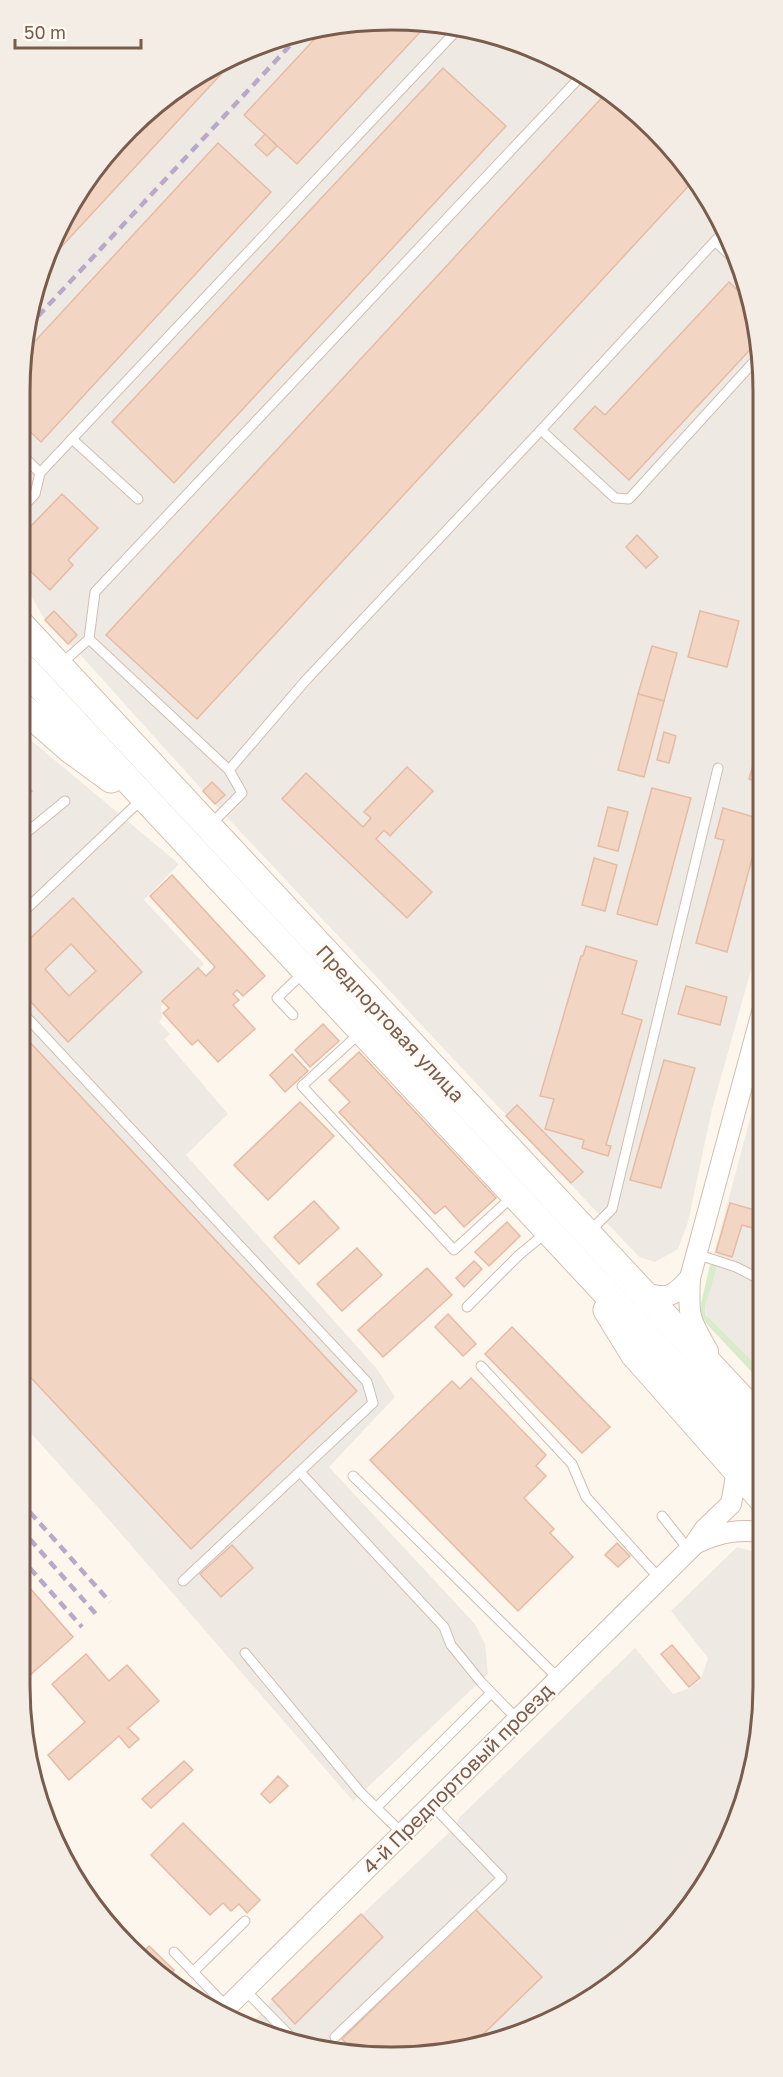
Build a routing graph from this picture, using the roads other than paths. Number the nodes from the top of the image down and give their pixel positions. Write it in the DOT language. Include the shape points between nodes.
graph roads {
  1 [pos="452,35"];
  2 [pos="576,81"];
  3 [pos="718,237"];
  4 [pos="715,241"];
  5 [pos="723,249"];
  6 [pos="752,364"];
  7 [pos="541,430"];
  8 [pos="72,439"];
  9 [pos="30,463"];
  10 [pos="40,473"];
  11 [pos="30,499"];
  12 [pos="138,499"];
  13 [pos="30,622"];
  14 [pos="30,635"];
  15 [pos="89,639"];
  16 [pos="52,658"];
  17 [pos="30,675"];
  18 [pos="30,714"];
  19 [pos="718,768"];
  20 [pos="229,770"];
  21 [pos="143,797"];
  22 [pos="65,801"];
  23 [pos="208,827"];
  24 [pos="30,830"];
  25 [pos="30,905"];
  26 [pos="306,970"];
  27 [pos="293,1015"];
  28 [pos="30,1021"];
  29 [pos="362,1030"];
  30 [pos="753,1045"];
  31 [pos="515,1194"];
  32 [pos="549,1231"];
  33 [pos="587,1234"];
  34 [pos="696,1254"];
  35 [pos="589,1274"];
  36 [pos="753,1276"];
  37 [pos="690,1278"];
  38 [pos="643,1293"];
  39 [pos="467,1307"];
  40 [pos="481,1366"];
  41 [pos="727,1384"];
  42 [pos="753,1411"];
  43 [pos="753,1450"];
  44 [pos="737,1471"];
  45 [pos="300,1472"];
  46 [pos="352,1476"];
  47 [pos="753,1489"];
  48 [pos="662,1516"];
  49 [pos="753,1531"];
  50 [pos="691,1547"];
  51 [pos="659,1578"];
  52 [pos="183,1581"];
  53 [pos="245,1653"];
  54 [pos="558,1678"];
  55 [pos="491,1693"];
  56 [pos="517,1719"];
  57 [pos="431,1804"];
  58 [pos="377,1807"];
  59 [pos="402,1833"];
  60 [pos="245,1921"];
  61 [pos="174,1952"];
  62 [pos="194,1972"];
  63 [pos="244,1989"];
  64 [pos="218,2003"];
  65 [pos="227,2007"];
  66 [pos="285,2031"];
  67 [pos="335,2037"];
  1 -- 8 [label="lane"];
  2 -- 15 [label="lane" via="95,592"];
  3 -- 4 [label="lane"];
  4 -- 5 [label="lane"];
  4 -- 7 [label="lane"];
  6 -- 7 [label="lane" via="629,499 615,498"];
  7 -- 20 [label="lane" via="306,680"];
  8 -- 10 [label="lane"];
  8 -- 12 [label="lane"];
  9 -- 10 [label="lane"];
  10 -- 11 [label="lane"];
  13 -- 16 [label="main road"];
  14 -- 16 [label="main road, Предпортовая улица"];
  15 -- 16 [label="lane"];
  15 -- 20 [label="lane"];
  16 -- 23 [label="main road, Предпортовая улица"];
  17 -- 21 [label="main road, Предпортовая улица"];
  18 -- 21 [label="main road" via="95,770"];
  19 -- 33 [label="lane" via="612,1209"];
  20 -- 23 [label="lane" via="242,793"];
  21 -- 25 [label="lane"];
  21 -- 26 [label="main road, Предпортовая улица"];
  22 -- 24 [label="lane"];
  23 -- 33 [label="main road, Предпортовая улица"];
  26 -- 27 [label="lane" via="277,998"];
  26 -- 29 [label="main road, Предпортовая улица"];
  28 -- 45 [label="lane" via="367,1382 373,1403"];
  29 -- 31 [label="main road, Предпортовая улица"];
  29 -- 31 [label="lane" via="302,1086 447,1243 454,1250"];
  30 -- 34 [label="street"];
  31 -- 32 [label="main road, Предпортовая улица"];
  32 -- 35 [label="main road, Предпортовая улица"];
  32 -- 39 [label="lane"];
  33 -- 38 [label="main road, Предпортовая улица"];
  34 -- 36 [label="lane"];
  34 -- 37 [label="street"];
  35 -- 43 [label="main road, Предпортовая улица"];
  35 -- 44 [label="main road" via="634,1354"];
  37 -- 38 [label="street" via="668,1297"];
  37 -- 41 [label="street" via="689,1314"];
  38 -- 41 [label="main road, Предпортовая улица"];
  40 -- 51 [label="lane" via="572,1464 586,1497"];
  41 -- 42 [label="main road, Предпортовая улица"];
  44 -- 47 [label="main road"];
  44 -- 50 [label="street" via="731,1504"];
  45 -- 52 [label="lane"];
  45 -- 55 [label="lane" via="444,1627 451,1645"];
  46 -- 54 [label="lane"];
  48 -- 50 [label="lane"];
  49 -- 50 [label="street" via="720,1533"];
  50 -- 51 [label="street, 4-й Предпортовый проезд"];
  51 -- 54 [label="street, 4-й Предпортовый проезд"];
  53 -- 58 [label="lane" via="361,1793"];
  54 -- 56 [label="street, 4-й Предпортовый проезд"];
  55 -- 56 [label="lane"];
  55 -- 58 [label="lane"];
  56 -- 57 [label="street, 4-й Предпортовый проезд"];
  57 -- 59 [label="street, 4-й Предпортовый проезд"];
  57 -- 67 [label="lane" via="502,1878"];
  58 -- 59 [label="lane"];
  59 -- 63 [label="street, 4-й Предпортовый проезд"];
  60 -- 62 [label="lane"];
  61 -- 62 [label="lane"];
  62 -- 64 [label="lane"];
  63 -- 65 [label="street, 4-й Предпортовый проезд"];
  63 -- 66 [label="lane"];
}
